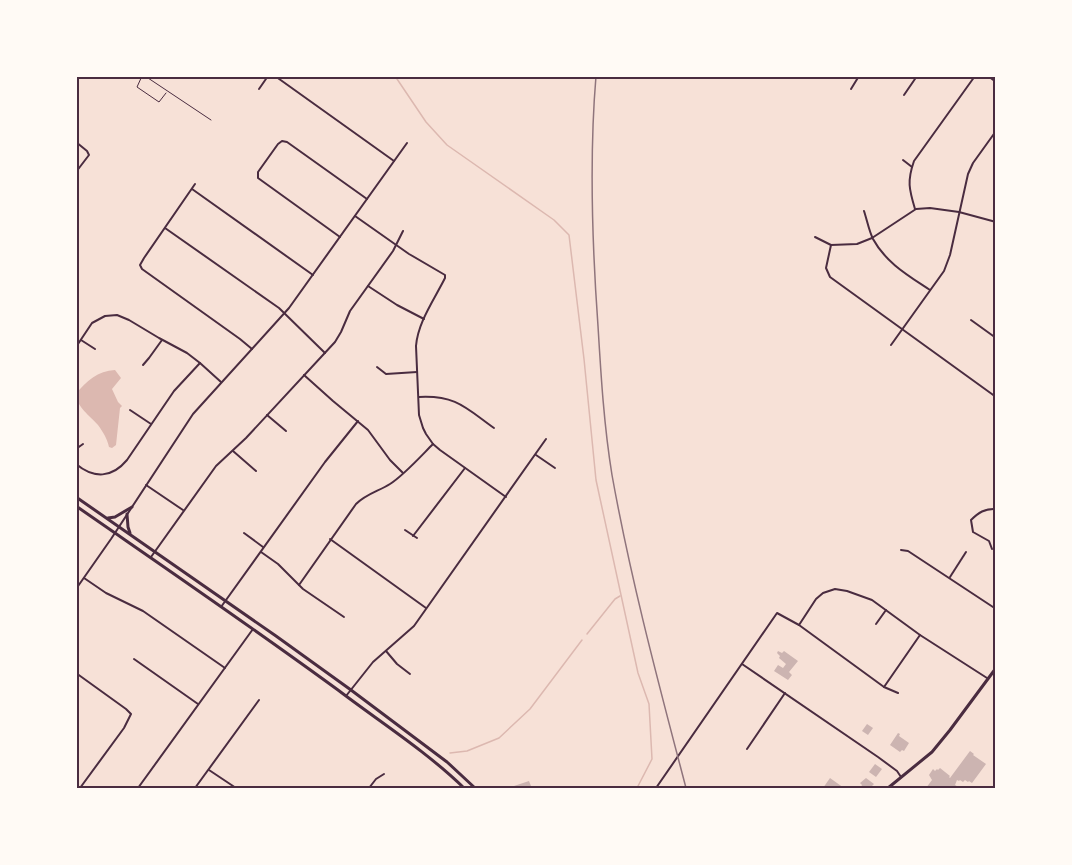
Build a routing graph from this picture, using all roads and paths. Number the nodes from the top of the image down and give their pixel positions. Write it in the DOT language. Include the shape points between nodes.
graph roads {
  1 [pos="142,76"];
  2 [pos="146,76"];
  3 [pos="268,76"];
  4 [pos="275,76"];
  5 [pos="859,76"];
  6 [pos="917,76"];
  7 [pos="975,76"];
  8 [pos="988,76"];
  9 [pos="996,82"];
  10 [pos="850,88"];
  11 [pos="259,89"];
  12 [pos="167,91"];
  13 [pos="904,95"];
  14 [pos="211,120"];
  15 [pos="996,131"];
  16 [pos="76,142"];
  17 [pos="407,143"];
  18 [pos="903,160"];
  19 [pos="394,161"];
  20 [pos="912,166"];
  21 [pos="77,172"];
  22 [pos="195,184"];
  23 [pos="192,189"];
  24 [pos="367,199"];
  25 [pos="916,209"];
  26 [pos="864,211"];
  27 [pos="959,212"];
  28 [pos="355,216"];
  29 [pos="996,222"];
  30 [pos="165,228"];
  31 [pos="403,231"];
  32 [pos="340,237"];
  33 [pos="815,237"];
  34 [pos="872,238"];
  35 [pos="396,244"];
  36 [pos="831,245"];
  37 [pos="313,275"];
  38 [pos="368,286"];
  39 [pos="930,290"];
  40 [pos="284,313"];
  41 [pos="424,319"];
  42 [pos="971,320"];
  43 [pos="902,330"];
  44 [pos="996,338"];
  45 [pos="81,340"];
  46 [pos="162,340"];
  47 [pos="891,345"];
  48 [pos="76,347"];
  49 [pos="95,349"];
  50 [pos="252,349"];
  51 [pos="325,352"];
  52 [pos="200,363"];
  53 [pos="143,364"];
  54 [pos="377,367"];
  55 [pos="417,372"];
  56 [pos="304,375"];
  57 [pos="221,382"];
  58 [pos="419,397"];
  59 [pos="996,397"];
  60 [pos="130,410"];
  61 [pos="267,416"];
  62 [pos="358,421"];
  63 [pos="151,424"];
  64 [pos="494,428"];
  65 [pos="286,430"];
  66 [pos="546,439"];
  67 [pos="83,444"];
  68 [pos="433,444"];
  69 [pos="76,449"];
  70 [pos="233,451"];
  71 [pos="536,454"];
  72 [pos="76,464"];
  73 [pos="465,468"];
  74 [pos="555,468"];
  75 [pos="256,471"];
  76 [pos="402,473"];
  77 [pos="146,484"];
  78 [pos="506,496"];
  79 [pos="76,497"];
  80 [pos="76,506"];
  81 [pos="132,507"];
  82 [pos="996,509"];
  83 [pos="184,511"];
  84 [pos="127,514"];
  85 [pos="106,517"];
  86 [pos="119,526"];
  87 [pos="405,530"];
  88 [pos="114,533"];
  89 [pos="244,533"];
  90 [pos="131,535"];
  91 [pos="413,536"];
  92 [pos="417,538"];
  93 [pos="330,540"];
  94 [pos="264,548"];
  95 [pos="992,549"];
  96 [pos="901,550"];
  97 [pos="155,552"];
  98 [pos="261,552"];
  99 [pos="966,552"];
  100 [pos="151,558"];
  101 [pos="84,578"];
  102 [pos="950,578"];
  103 [pos="298,585"];
  104 [pos="76,589"];
  105 [pos="226,601"];
  106 [pos="222,607"];
  107 [pos="427,608"];
  108 [pos="996,609"];
  109 [pos="886,610"];
  110 [pos="344,617"];
  111 [pos="876,624"];
  112 [pos="799,625"];
  113 [pos="253,629"];
  114 [pos="920,635"];
  115 [pos="386,651"];
  116 [pos="134,659"];
  117 [pos="742,664"];
  118 [pos="225,668"];
  119 [pos="996,668"];
  120 [pos="76,673"];
  121 [pos="410,674"];
  122 [pos="988,678"];
  123 [pos="884,687"];
  124 [pos="351,690"];
  125 [pos="785,693"];
  126 [pos="898,693"];
  127 [pos="346,696"];
  128 [pos="259,700"];
  129 [pos="198,704"];
  130 [pos="747,749"];
  131 [pos="209,770"];
  132 [pos="384,774"];
  133 [pos="901,777"];
  134 [pos="80,789"];
  135 [pos="138,789"];
  136 [pos="195,789"];
  137 [pos="236,789"];
  138 [pos="369,789"];
  139 [pos="464,789"];
  140 [pos="475,789"];
  141 [pos="656,789"];
  142 [pos="888,789"];
  1 -- 12 [label="lane" via="136,87 157,101"];
  2 -- 12 [label="lane"];
  3 -- 11 [label="street"];
  4 -- 19 [label="street"];
  5 -- 10 [label="street"];
  6 -- 13 [label="street"];
  7 -- 20 [label="street"];
  8 -- 9 [label="street"];
  12 -- 14 [label="lane"];
  15 -- 27 [label="street" via="973,163"];
  16 -- 21 [label="street" via="89,155"];
  17 -- 19 [label="street"];
  18 -- 20 [label="street"];
  19 -- 24 [label="street"];
  20 -- 25 [label="street" via="910,192"];
  22 -- 23 [label="street"];
  23 -- 30 [label="street"];
  23 -- 37 [label="street"];
  24 -- 28 [label="street"];
  24 -- 32 [label="street" via="284,141 278,144 257,176"];
  25 -- 27 [label="street"];
  25 -- 34 [label="street"];
  26 -- 34 [label="street"];
  27 -- 29 [label="street"];
  27 -- 39 [label="street" via="950,255"];
  28 -- 32 [label="street"];
  28 -- 35 [label="street"];
  30 -- 40 [label="street"];
  30 -- 50 [label="street" via="144,258 142,269"];
  31 -- 35 [label="street"];
  32 -- 37 [label="street"];
  33 -- 36 [label="street"];
  34 -- 36 [label="street" via="857,244"];
  34 -- 39 [label="street" via="895,266"];
  35 -- 38 [label="street"];
  35 -- 41 [label="street" via="445,275"];
  36 -- 43 [label="street" via="826,268 830,277"];
  37 -- 40 [label="street"];
  38 -- 41 [label="street"];
  38 -- 51 [label="street"];
  39 -- 43 [label="street"];
  40 -- 50 [label="street"];
  40 -- 51 [label="street"];
  41 -- 55 [label="street" via="416,342"];
  42 -- 44 [label="street"];
  43 -- 47 [label="street"];
  43 -- 59 [label="street"];
  45 -- 46 [label="street" via="92,323 111,315 123,316"];
  45 -- 48 [label="street"];
  45 -- 49 [label="street"];
  46 -- 52 [label="street"];
  46 -- 53 [label="street"];
  50 -- 57 [label="street"];
  51 -- 56 [label="street"];
  52 -- 57 [label="street"];
  52 -- 63 [label="street"];
  54 -- 55 [label="street" via="385,374"];
  55 -- 58 [label="street"];
  56 -- 61 [label="street"];
  56 -- 62 [label="street"];
  57 -- 77 [label="street" via="189,419"];
  58 -- 64 [label="street" via="452,400"];
  58 -- 68 [label="street" via="419,415"];
  60 -- 63 [label="street"];
  61 -- 65 [label="street"];
  61 -- 70 [label="street"];
  62 -- 76 [label="street"];
  62 -- 94 [label="street"];
  63 -- 72 [label="street" via="118,469 100,475"];
  66 -- 71 [label="street"];
  67 -- 69 [label="street"];
  68 -- 73 [label="street"];
  68 -- 76 [label="street"];
  70 -- 75 [label="street"];
  70 -- 83 [label="street" via="214,468"];
  71 -- 74 [label="street"];
  71 -- 78 [label="street"];
  73 -- 78 [label="street"];
  73 -- 91 [label="street"];
  76 -- 93 [label="street" via="359,501"];
  77 -- 81 [label="street"];
  77 -- 83 [label="street"];
  78 -- 107 [label="street"];
  79 -- 85 [label="main road"];
  80 -- 88 [label="main road"];
  81 -- 84 [label="street"];
  81 -- 85 [label="main road" via="115,517"];
  82 -- 95 [label="street" via="988,508 971,520 973,532 989,541"];
  83 -- 97 [label="street"];
  84 -- 86 [label="street"];
  84 -- 90 [label="main road"];
  85 -- 86 [label="main road"];
  86 -- 88 [label="street"];
  86 -- 90 [label="main road"];
  87 -- 91 [label="street"];
  88 -- 100 [label="main road"];
  88 -- 101 [label="street"];
  89 -- 94 [label="street"];
  90 -- 97 [label="main road"];
  91 -- 92 [label="street"];
  93 -- 103 [label="street"];
  93 -- 107 [label="street"];
  94 -- 98 [label="street"];
  96 -- 102 [label="street"];
  97 -- 100 [label="street"];
  97 -- 105 [label="main road"];
  98 -- 103 [label="street"];
  98 -- 105 [label="street"];
  99 -- 102 [label="street"];
  100 -- 106 [label="main road"];
  101 -- 104 [label="street"];
  101 -- 118 [label="street" via="143,611"];
  102 -- 108 [label="street"];
  103 -- 110 [label="street"];
  105 -- 106 [label="street"];
  105 -- 124 [label="main road"];
  106 -- 113 [label="main road"];
  107 -- 115 [label="street"];
  109 -- 111 [label="street"];
  109 -- 112 [label="street" via="872,600 835,589 816,598"];
  109 -- 114 [label="street"];
  112 -- 117 [label="street" via="777,613"];
  112 -- 123 [label="street"];
  113 -- 118 [label="street"];
  113 -- 127 [label="main road"];
  114 -- 122 [label="street"];
  114 -- 123 [label="street"];
  115 -- 121 [label="street"];
  115 -- 124 [label="street"];
  116 -- 129 [label="street"];
  117 -- 125 [label="street"];
  117 -- 141 [label="street"];
  118 -- 129 [label="street"];
  119 -- 122 [label="main road"];
  120 -- 134 [label="street" via="131,714"];
  122 -- 133 [label="main road" via="932,752"];
  123 -- 126 [label="street"];
  124 -- 127 [label="street"];
  124 -- 140 [label="main road" via="447,762"];
  125 -- 130 [label="street"];
  125 -- 133 [label="street"];
  127 -- 139 [label="main road" via="436,763"];
  128 -- 131 [label="street"];
  129 -- 135 [label="street"];
  131 -- 136 [label="street"];
  131 -- 137 [label="street"];
  132 -- 138 [label="street"];
  133 -- 142 [label="main road"];
}
